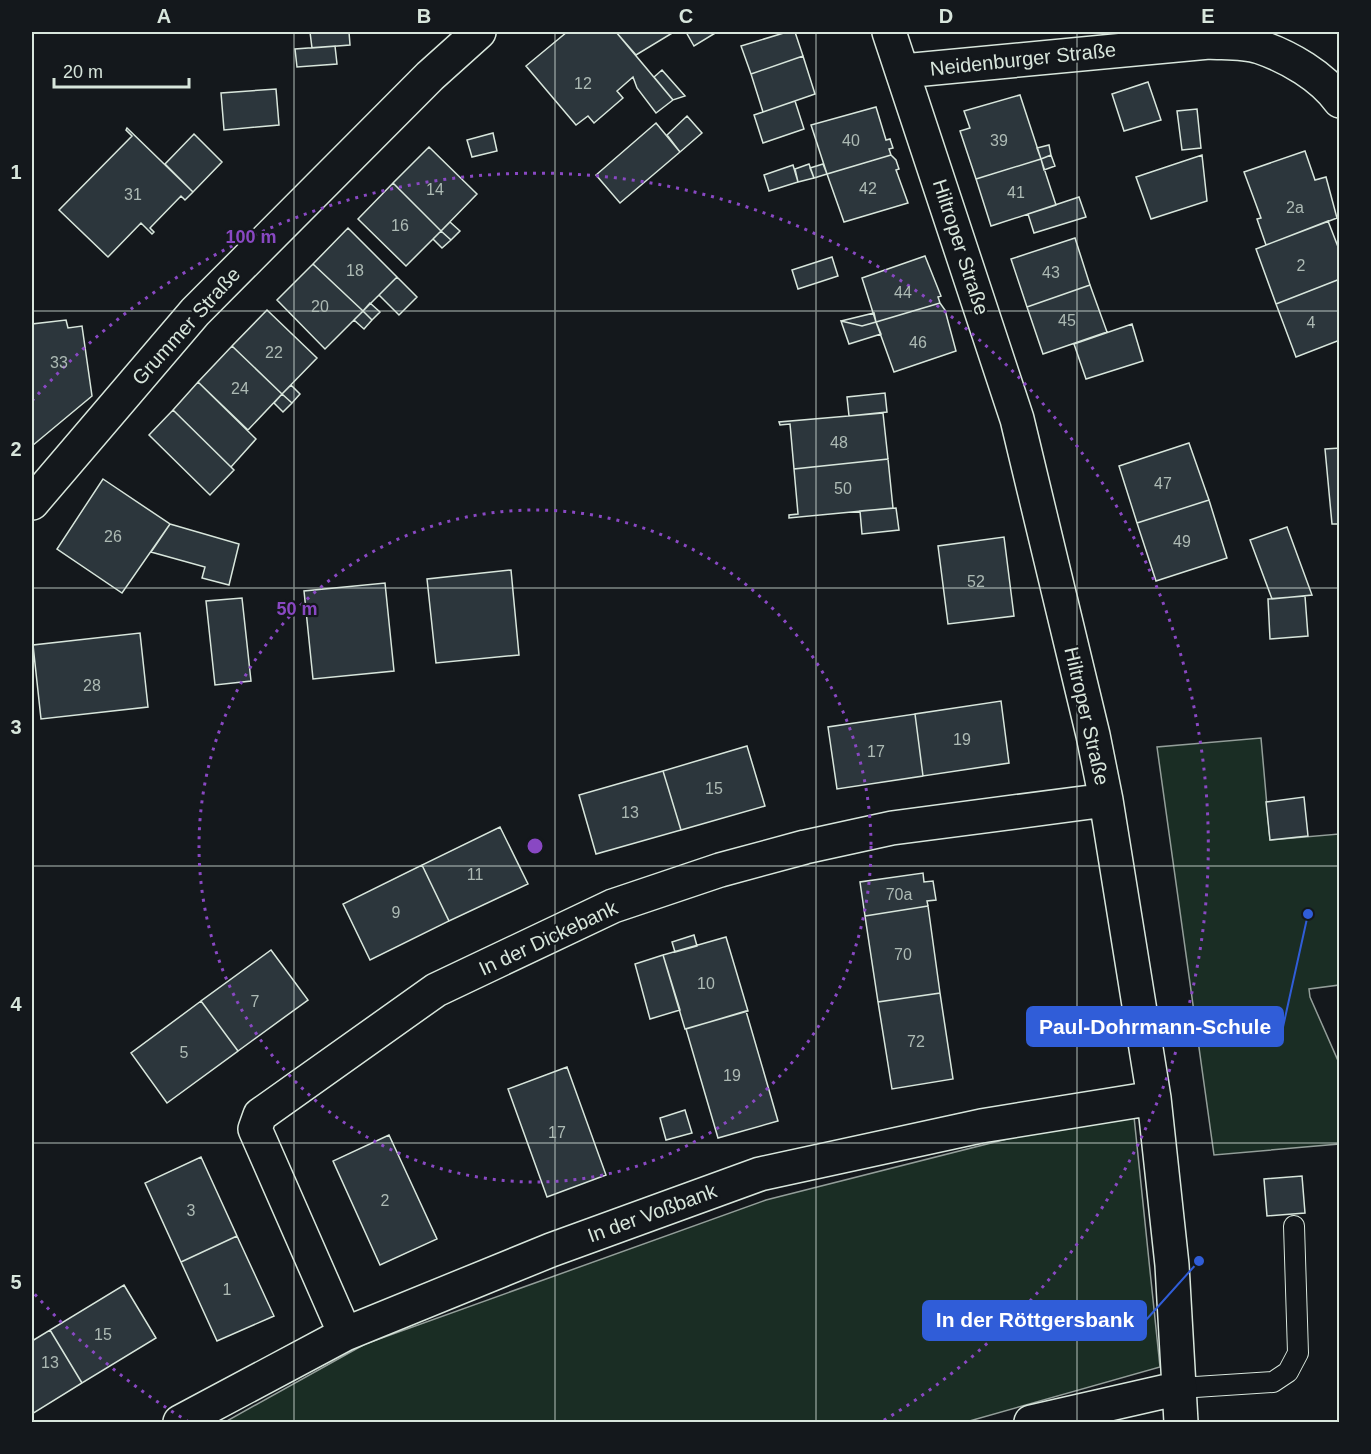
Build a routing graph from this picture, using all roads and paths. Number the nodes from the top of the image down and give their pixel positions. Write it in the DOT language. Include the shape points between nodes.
graph roads {
  1 [pos="479,32"];
  2 [pos="889,32"];
  3 [pos="903,71"];
  4 [pos="1340,101"];
  5 [pos="32,503"];
  6 [pos="1106,800"];
  7 [pos="1154,1098"];
  8 [pos="1294,1226"];
  9 [pos="345,1334"];
  10 [pos="1180,1388"];
  11 [pos="180,1422"];
  12 [pos="1031,1422"];
  13 [pos="1181,1422"];
  1 -- 5 [label="street, Grummer Straße" via="430,76 195,312"];
  2 -- 3 [label="street, Hiltroper Straße"];
  3 -- 4 [label="street, Neidenburger Straße" via="1209,42 1258,46 1296,63 1331,89"];
  3 -- 6 [label="street, Hiltroper Straße" via="1017,419"];
  6 -- 7 [label="street, Hiltroper Straße"];
  6 -- 9 [label="street, In der Dickebank" via="892,828 720,870 613,906 436,990 260,1115 255,1129"];
  7 -- 9 [label="street, In der Voßbank" via="981,1126 760,1174 550,1250"];
  7 -- 10 [label="street, Hiltroper Straße" via="1172,1265"];
  8 -- 10 [label="lane" via="1298,1353 1288,1372 1273,1382"];
  9 -- 11 [label="street, In der Voßbank"];
  10 -- 12 [label="street"];
  10 -- 13 [label="street, Hiltroper Straße"];
}
